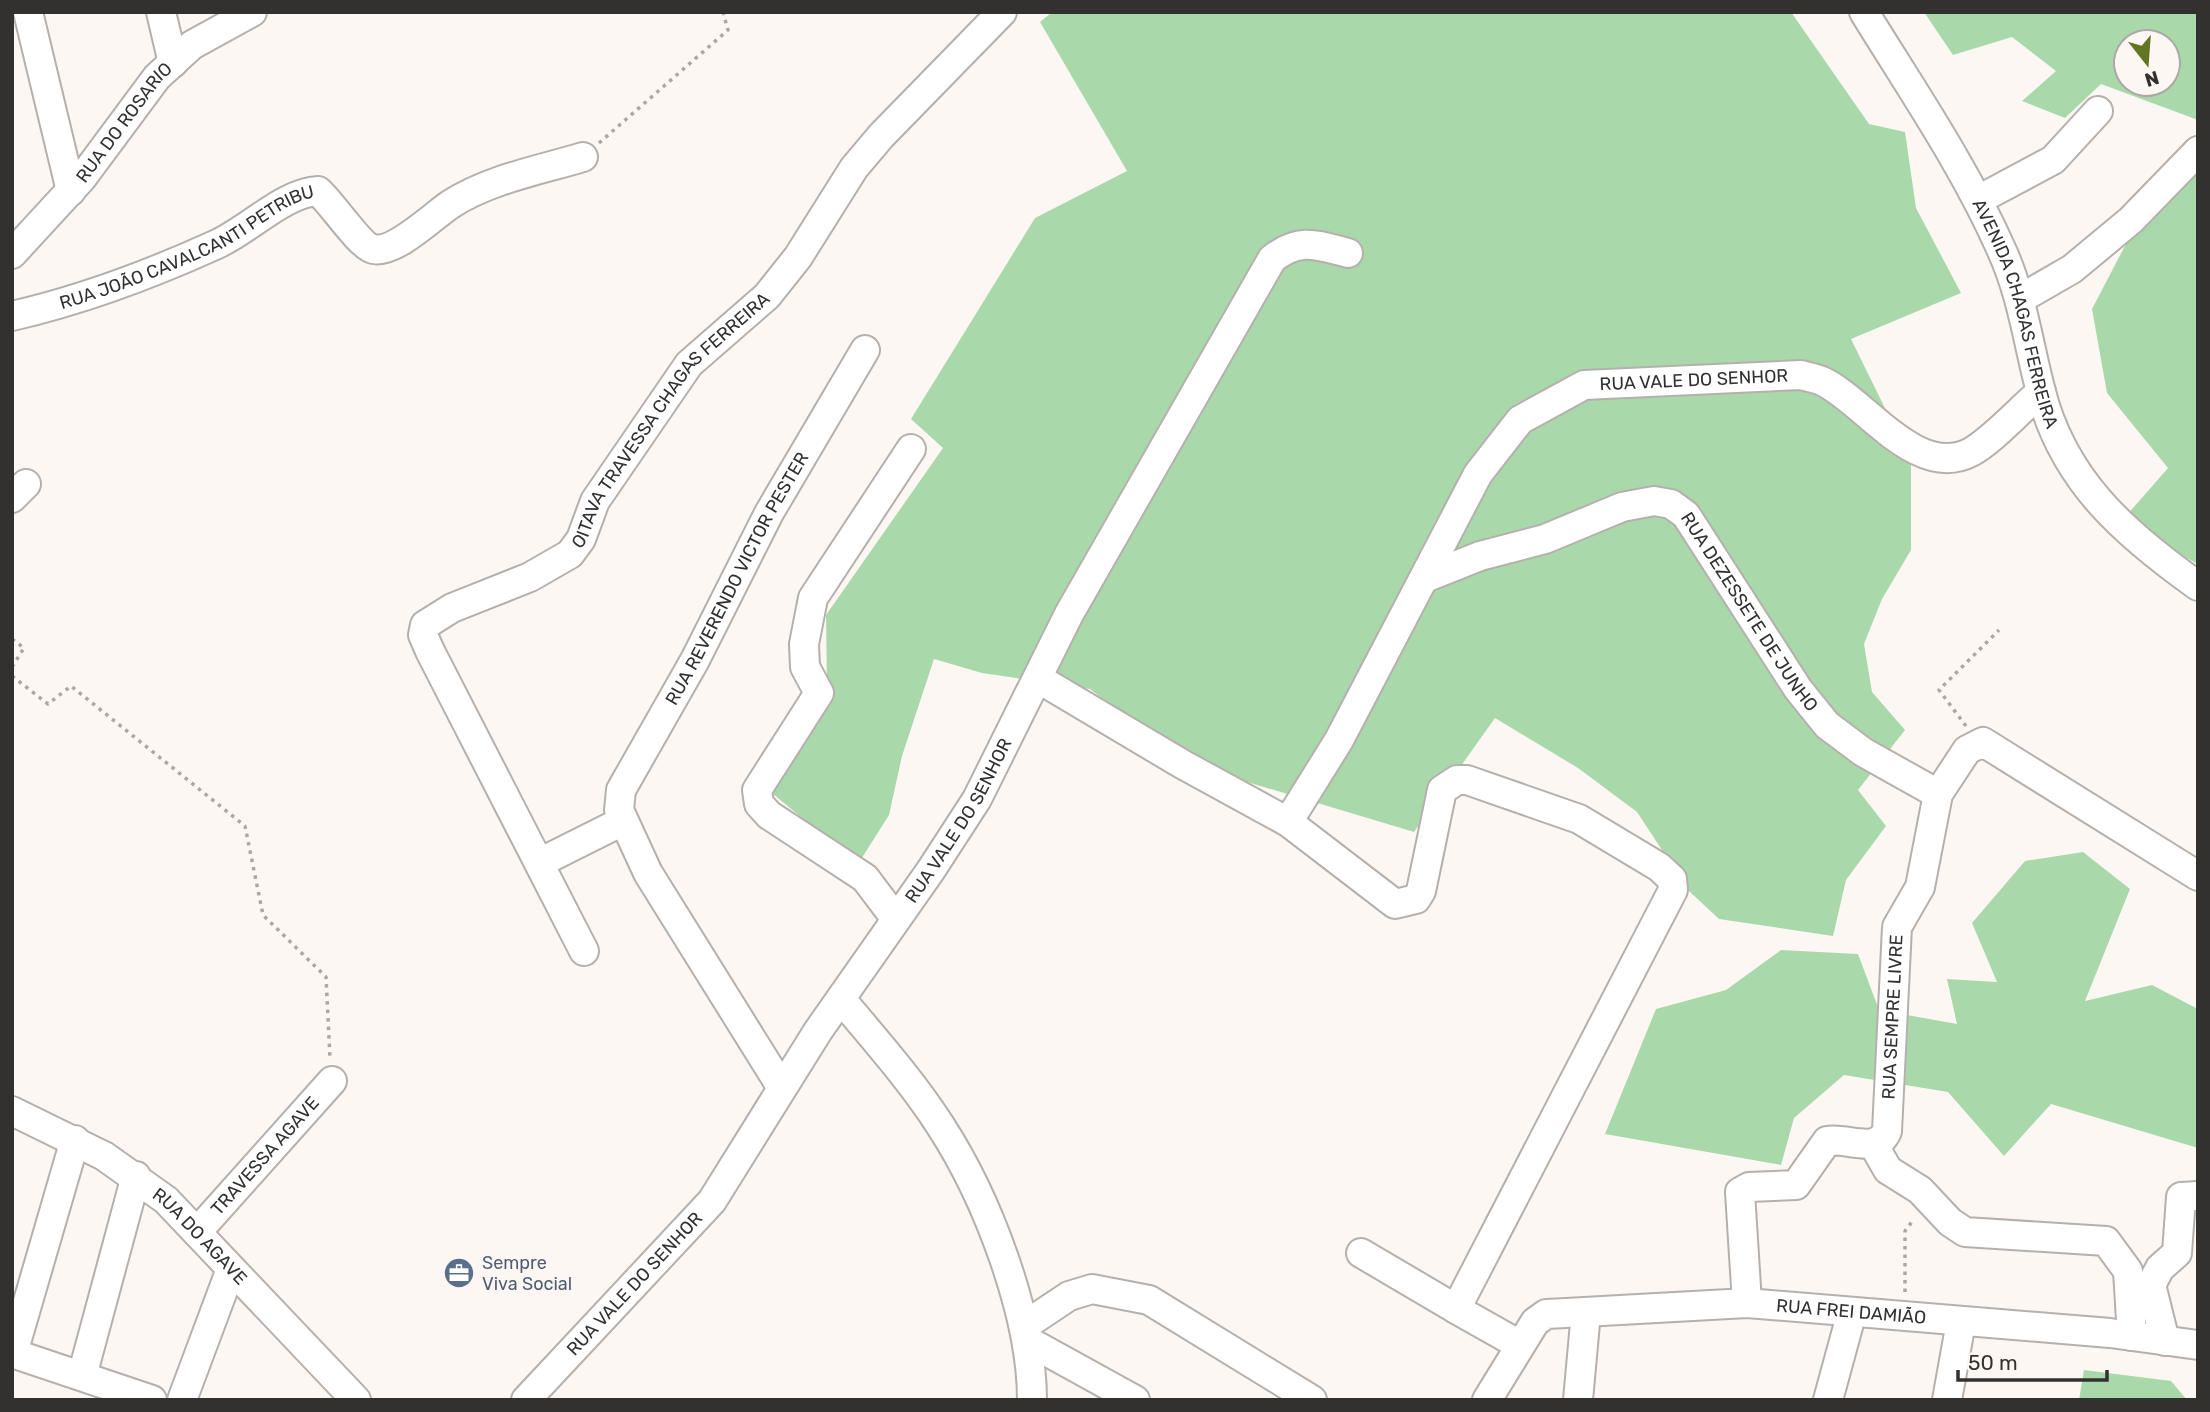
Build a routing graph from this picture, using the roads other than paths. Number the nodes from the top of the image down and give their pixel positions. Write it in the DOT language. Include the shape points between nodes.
graph roads {
  1 [pos="27,12"];
  2 [pos="161,12"];
  3 [pos="252,12"];
  4 [pos="1002,12"];
  5 [pos="1864,12"];
  6 [pos="173,63"];
  7 [pos="2098,111"];
  8 [pos="2198,151"];
  9 [pos="583,157"];
  10 [pos="71,191"];
  11 [pos="1978,200"];
  12 [pos="1348,253"];
  13 [pos="12,254"];
  14 [pos="2020,299"];
  15 [pos="12,316"];
  16 [pos="865,351"];
  17 [pos="2040,392"];
  18 [pos="911,449"];
  19 [pos="1425,578"];
  20 [pos="2198,586"];
  21 [pos="1039,679"];
  22 [pos="1938,794"];
  23 [pos="621,816"];
  24 [pos="1288,822"];
  25 [pos="541,862"];
  26 [pos="2198,876"];
  27 [pos="897,919"];
  28 [pos="584,951"];
  29 [pos="841,999"];
  30 [pos="332,1081"];
  31 [pos="782,1088"];
  32 [pos="12,1111"];
  33 [pos="75,1140"];
  34 [pos="1873,1144"];
  35 [pos="136,1176"];
  36 [pos="2198,1196"];
  37 [pos="197,1232"];
  38 [pos="1361,1253"];
  39 [pos="231,1269"];
  40 [pos="1748,1303"];
  41 [pos="1456,1310"];
  42 [pos="1586,1312"];
  43 [pos="1852,1312"];
  44 [pos="1961,1322"];
  45 [pos="1026,1334"];
  46 [pos="2133,1336"];
  47 [pos="2165,1340"];
  48 [pos="1518,1344"];
  49 [pos="2198,1345"];
  50 [pos="12,1353"];
  51 [pos="82,1376"];
  52 [pos="152,1400"];
  53 [pos="182,1400"];
  54 [pos="356,1400"];
  55 [pos="526,1400"];
  56 [pos="1032,1400"];
  57 [pos="1135,1400"];
  58 [pos="1312,1400"];
  59 [pos="1487,1400"];
  60 [pos="1578,1400"];
  61 [pos="1828,1400"];
  62 [pos="1947,1400"];
  1 -- 10 [label="street"];
  2 -- 6 [label="street"];
  3 -- 6 [label="street, RUA DO ROSARIO" via="192,45"];
  4 -- 25 [label="street, OITAVA TRAVESSA CHAGAS FERREIRA" via="854,168 798,257 767,296 689,364 595,501 581,539 570,554 425,625 423,635 430,651"];
  5 -- 11 [label="street, AVENIDA CHAGAS FERREIRA"];
  6 -- 10 [label="street, RUA DO ROSARIO" via="129,110"];
  7 -- 11 [label="street" via="2053,160"];
  8 -- 14 [label="street" via="2131,220 2072,269"];
  9 -- 15 [label="street, RUA JOÃO CAVALCANTI PETRIBU" via="484,188 383,249 364,243 327,199 318,191 309,191 216,245 96,294"];
  10 -- 13 [label="street, RUA DO ROSARIO"];
  11 -- 14 [label="street, AVENIDA CHAGAS FERREIRA"];
  12 -- 21 [label="street, RUA VALE DO SENHOR" via="1306,243 1272,258 1069,614"];
  14 -- 17 [label="street, AVENIDA CHAGAS FERREIRA"];
  16 -- 23 [label="street, RUA REVERENDO VICTOR PESTER" via="769,513 695,660 626,780 621,790"];
  17 -- 19 [label="street, RUA VALE DO SENHOR" via="1971,452 1953,458 1905,444 1823,381 1801,375 1584,385 1520,420 1500,442 1478,474"];
  17 -- 20 [label="street, AVENIDA CHAGAS FERREIRA" via="2068,461 2116,523"];
  18 -- 27 [label="street" via="813,598 804,644 805,667 819,693 757,790 759,804 769,815 865,878"];
  19 -- 22 [label="street, RUA DEZESSETE DE JUNHO" via="1480,556 1545,539 1622,507 1654,501 1671,505 1686,515 1798,689 1827,725 1863,752"];
  19 -- 24 [label="street, RUA VALE DO SENHOR" via="1339,740"];
  21 -- 24 [label="street"];
  21 -- 27 [label="street, RUA VALE DO SENHOR" via="977,799"];
  22 -- 26 [label="street, RUA SEMPRE LIVRE" via="1967,750 1980,742"];
  22 -- 34 [label="street, RUA SEMPRE LIVRE" via="1920,887 1897,928 1887,1131 1884,1139"];
  23 -- 25 [label="street"];
  23 -- 31 [label="street" via="648,873"];
  24 -- 41 [label="street" via="1385,899 1405,904 1421,891 1442,790 1457,780 1467,780 1579,819 1672,879 1672,890"];
  25 -- 28 [label="street, OITAVA TRAVESSA CHAGAS FERREIRA"];
  27 -- 29 [label="street, RUA VALE DO SENHOR"];
  29 -- 31 [label="street, RUA VALE DO SENHOR"];
  29 -- 45 [label="street" via="922,1097 953,1147 993,1229"];
  30 -- 37 [label="street, TRAVESSA AGAVE"];
  31 -- 55 [label="street, RUA VALE DO SENHOR" via="704,1211"];
  32 -- 33 [label="street, RUA DO AGAVE"];
  33 -- 35 [label="street, RUA DO AGAVE"];
  33 -- 50 [label="street"];
  34 -- 40 [label="street" via="1827,1141 1796,1185 1749,1187 1740,1192"];
  34 -- 46 [label="street" via="1888,1170 1920,1190 1950,1223 1965,1232 2106,1241 2127,1271"];
  35 -- 37 [label="street, RUA DO AGAVE"];
  35 -- 51 [label="street"];
  36 -- 47 [label="street" via="2181,1197 2177,1253 2160,1268 2151,1285"];
  37 -- 39 [label="street, RUA DO AGAVE"];
  38 -- 41 [label="street"];
  39 -- 53 [label="street"];
  39 -- 54 [label="street, RUA DO AGAVE"];
  40 -- 42 [label="street, RUA FREI DAMIÃO"];
  40 -- 43 [label="street, RUA FREI DAMIÃO"];
  41 -- 48 [label="street"];
  42 -- 48 [label="street, RUA FREI DAMIÃO" via="1546,1314"];
  42 -- 60 [label="street"];
  43 -- 44 [label="street, RUA FREI DAMIÃO"];
  43 -- 61 [label="street"];
  44 -- 46 [label="street, RUA FREI DAMIÃO"];
  44 -- 62 [label="street"];
  45 -- 56 [label="street"];
  45 -- 57 [label="street"];
  45 -- 58 [label="street" via="1069,1296 1093,1289 1149,1300"];
  46 -- 47 [label="street, RUA FREI DAMIÃO"];
  47 -- 49 [label="street, RUA FREI DAMIÃO"];
  48 -- 59 [label="street, RUA FREI DAMIÃO"];
  50 -- 51 [label="street"];
  51 -- 52 [label="street"];
}
